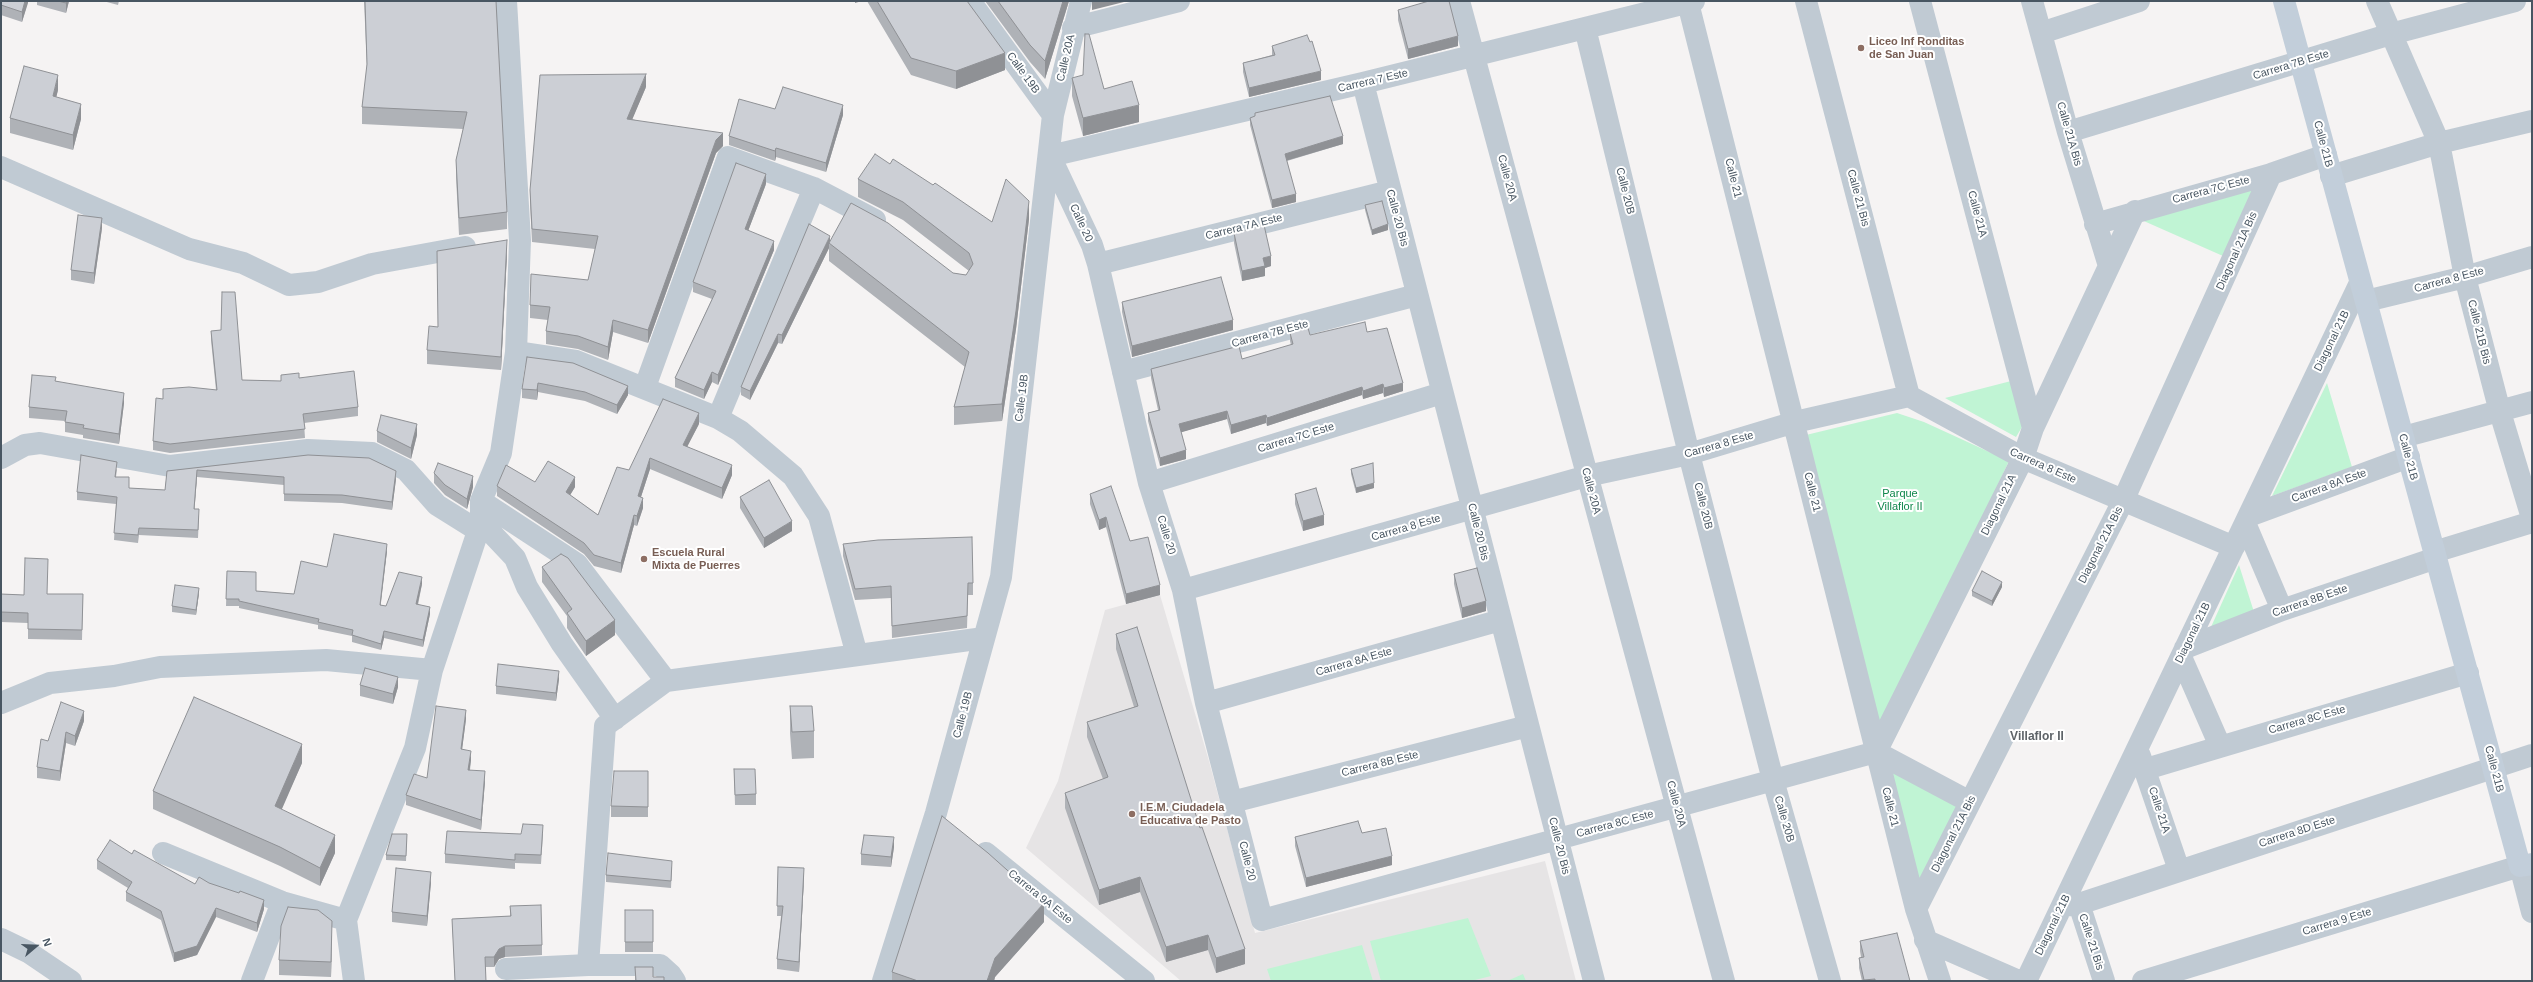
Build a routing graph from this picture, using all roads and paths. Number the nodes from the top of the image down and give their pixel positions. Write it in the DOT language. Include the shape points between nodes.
graph roads {
  1 [pos="506,1"];
  2 [pos="970,1"];
  3 [pos="1082,1"];
  4 [pos="1179,1"];
  5 [pos="1459,1"];
  6 [pos="1806,1"];
  7 [pos="1920,1"];
  8 [pos="2032,1"];
  9 [pos="2140,1"];
  10 [pos="2284,1"];
  11 [pos="2377,1"];
  12 [pos="2515,1"];
  13 [pos="1691,2"];
  14 [pos="1073,28"];
  15 [pos="1585,28"];
  16 [pos="2041,33"];
  17 [pos="2392,34"];
  18 [pos="1474,56"];
  19 [pos="2300,62"];
  20 [pos="1362,83"];
  21 [pos="1053,115"];
  22 [pos="2532,121"];
  23 [pos="2068,132"];
  24 [pos="2439,143"];
  25 [pos="1050,156"];
  26 [pos="2329,165"];
  27 [pos="1,166"];
  28 [pos="2271,174"];
  29 [pos="814,188"];
  30 [pos="1390,191"];
  31 [pos="2135,211"];
  32 [pos="2095,224"];
  33 [pos="895,230"];
  34 [pos="520,240"];
  35 [pos="2532,257"];
  36 [pos="1098,264"];
  37 [pos="2109,266"];
  38 [pos="2465,277"];
  39 [pos="2362,293"];
  40 [pos="1417,295"];
  41 [pos="516,352"];
  42 [pos="1123,372"];
  43 [pos="645,387"];
  44 [pos="1442,393"];
  45 [pos="1909,396"];
  46 [pos="2532,402"];
  47 [pos="2500,412"];
  48 [pos="718,418"];
  49 [pos="1795,422"];
  50 [pos="2033,428"];
  51 [pos="2406,447"];
  52 [pos="1689,454"];
  53 [pos="1,458"];
  54 [pos="2022,458"];
  55 [pos="1587,476"];
  56 [pos="1150,483"];
  57 [pos="2123,501"];
  58 [pos="1472,509"];
  59 [pos="480,518"];
  60 [pos="2532,518"];
  61 [pos="2247,519"];
  62 [pos="2532,522"];
  63 [pos="2234,547"];
  64 [pos="2435,555"];
  65 [pos="1183,590"];
  66 [pos="2282,610"];
  67 [pos="1501,620"];
  68 [pos="984,638"];
  69 [pos="2183,652"];
  70 [pos="857,655"];
  71 [pos="432,670"];
  72 [pos="2468,673"];
  73 [pos="666,681"];
  74 [pos="1,703"];
  75 [pos="1206,703"];
  76 [pos="615,719"];
  77 [pos="1528,726"];
  78 [pos="2220,746"];
  79 [pos="1876,752"];
  80 [pos="2532,755"];
  81 [pos="2141,759"];
  82 [pos="2493,767"];
  83 [pos="1774,780"];
  84 [pos="1232,802"];
  85 [pos="1970,802"];
  86 [pos="1677,807"];
  87 [pos="936,813"];
  88 [pos="954,827"];
  89 [pos="1558,839"];
  90 [pos="972,842"];
  91 [pos="163,854"];
  92 [pos="2526,865"];
  93 [pos="2180,870"];
  94 [pos="282,902"];
  95 [pos="2070,905"];
  96 [pos="1916,909"];
  97 [pos="2532,912"];
  98 [pos="346,920"];
  99 [pos="1262,920"];
  100 [pos="1,939"];
  101 [pos="1925,940"];
  102 [pos="588,965"];
  103 [pos="506,969"];
  104 [pos="2177,976"];
  105 [pos="71,981"];
  106 [pos="252,981"];
  107 [pos="354,981"];
  108 [pos="675,981"];
  109 [pos="883,981"];
  110 [pos="1144,981"];
  111 [pos="1594,981"];
  112 [pos="1724,981"];
  113 [pos="1830,981"];
  114 [pos="1940,981"];
  115 [pos="2018,981"];
  116 [pos="2026,981"];
  117 [pos="2104,981"];
  118 [pos="2143,981"];
  1 -- 34 [label="street"];
  2 -- 21 [label="street, Calle 19B"];
  3 -- 14 [label="street, Calle 20A"];
  4 -- 14 [label="street"];
  5 -- 18 [label="street, Calle 20A"];
  6 -- 45 [label="street, Calle 21 Bis"];
  7 -- 50 [label="street, Calle 21A"];
  8 -- 16 [label="street, Calle 21A Bis"];
  9 -- 16 [label="street"];
  10 -- 19 [label="street, Calle 21B"];
  11 -- 17 [label="street, Calle 21B Bis"];
  12 -- 17 [label="street, Carrera 7B Este"];
  13 -- 15 [label="street, Carrera 7 Este"];
  13 -- 49 [label="street, Calle 21"];
  14 -- 21 [label="street, Calle 20A"];
  15 -- 18 [label="street, Carrera 7 Este"];
  15 -- 52 [label="street, Calle 20B"];
  16 -- 23 [label="street, Calle 21A Bis"];
  17 -- 19 [label="street, Carrera 7B Este"];
  17 -- 24 [label="street, Calle 21B Bis"];
  18 -- 20 [label="street, Carrera 7 Este"];
  18 -- 55 [label="street, Calle 20A"];
  19 -- 23 [label="street, Carrera 7B Este"];
  19 -- 26 [label="street, Calle 21B"];
  20 -- 25 [label="street, Carrera 7 Este"];
  20 -- 30 [label="street, Calle 20 Bis"];
  21 -- 25 [label="street, Calle 19B"];
  22 -- 24 [label="street, Carrera 7C Este"];
  23 -- 32 [label="street, Calle 21A Bis"];
  24 -- 26 [label="street, Carrera 7C Este"];
  24 -- 38 [label="street, Calle 21B Bis"];
  25 -- 36 [label="street, Calle 20" via="1092,245"];
  25 -- 68 [label="street, Calle 19B" via="1001,577"];
  26 -- 28 [label="street, Carrera 7C Este"];
  26 -- 39 [label="street, Calle 21B"];
  27 -- 34 [label="street" via="189,248 243,263 289,285 318,282 372,264"];
  28 -- 31 [label="street, Carrera 7C Este"];
  28 -- 57 [label="street, Diagonal 21A Bis"];
  29 -- 33 [label="street"];
  29 -- 43 [label="street" via="728,157"];
  29 -- 48 [label="street"];
  30 -- 36 [label="street, Carrera 7A Este"];
  30 -- 40 [label="street, Calle 20 Bis"];
  31 -- 32 [label="street, Carrera 7C Este"];
  31 -- 37 [label="street, Diagonal 21A"];
  32 -- 37 [label="street, Calle 21A Bis"];
  34 -- 41 [label="street"];
  35 -- 38 [label="street, Carrera 8 Este"];
  36 -- 42 [label="street, Calle 20"];
  37 -- 50 [label="street, Diagonal 21A"];
  38 -- 39 [label="street, Carrera 8 Este"];
  38 -- 47 [label="street, Calle 21B Bis"];
  39 -- 51 [label="street, Calle 21B"];
  39 -- 61 [label="street, Diagonal 21B"];
  40 -- 42 [label="street, Carrera 7B Este"];
  40 -- 44 [label="street, Calle 20 Bis"];
  41 -- 43 [label="street" via="576,361"];
  41 -- 59 [label="street" via="500,453"];
  42 -- 56 [label="street, Calle 20"];
  43 -- 48 [label="street"];
  44 -- 56 [label="street, Carrera 7C Este"];
  44 -- 58 [label="street, Calle 20 Bis"];
  45 -- 49 [label="street, Carrera 8 Este"];
  45 -- 54 [label="street, Carrera 8 Este"];
  46 -- 47 [label="street, Carrera 8A Este"];
  47 -- 51 [label="street, Carrera 8A Este"];
  47 -- 60 [label="street, Calle 21B Bis"];
  48 -- 70 [label="street" via="740,431 793,476 819,516"];
  49 -- 52 [label="street, Carrera 8 Este"];
  49 -- 79 [label="street, Calle 21"];
  50 -- 54 [label="street, Diagonal 21A"];
  51 -- 61 [label="street, Carrera 8A Este"];
  51 -- 64 [label="street, Calle 21B"];
  52 -- 55 [label="street, Carrera 8 Este"];
  52 -- 83 [label="street, Calle 20B"];
  53 -- 59 [label="street" via="25,444 40,443 170,466 308,450 372,453 406,470 437,505"];
  54 -- 57 [label="street, Carrera 8 Este"];
  54 -- 79 [label="street, Diagonal 21A"];
  55 -- 58 [label="street, Carrera 8 Este"];
  55 -- 86 [label="street, Calle 20A"];
  56 -- 65 [label="street, Calle 20"];
  57 -- 63 [label="street, Carrera 8 Este"];
  57 -- 85 [label="street, Diagonal 21A Bis"];
  58 -- 65 [label="street, Carrera 8 Este"];
  58 -- 67 [label="street, Calle 20 Bis"];
  59 -- 71 [label="street"];
  59 -- 73 [label="street" via="577,564"];
  59 -- 76 [label="street" via="515,558 527,587 562,644"];
  61 -- 63 [label="street, Diagonal 21B"];
  61 -- 66 [label="street"];
  62 -- 64 [label="street, Carrera 8B Este"];
  63 -- 69 [label="street, Diagonal 21B"];
  64 -- 66 [label="street, Carrera 8B Este"];
  64 -- 72 [label="street, Calle 21B"];
  65 -- 75 [label="street, Calle 20"];
  66 -- 69 [label="street, Carrera 8B Este"];
  67 -- 75 [label="street, Carrera 8A Este"];
  67 -- 77 [label="street, Calle 20 Bis"];
  68 -- 70 [label="street"];
  68 -- 87 [label="street, Calle 19B"];
  69 -- 78 [label="street"];
  69 -- 81 [label="street, Diagonal 21B"];
  70 -- 73 [label="street"];
  71 -- 74 [label="street" via="326,660 160,667 114,676 50,683"];
  71 -- 98 [label="street" via="415,748"];
  72 -- 78 [label="street, Carrera 8C Este"];
  72 -- 82 [label="street, Calle 21B"];
  73 -- 76 [label="street"];
  75 -- 84 [label="street, Calle 20"];
  76 -- 102 [label="street" via="605,726"];
  77 -- 84 [label="street, Carrera 8B Este"];
  77 -- 89 [label="street, Calle 20 Bis"];
  78 -- 81 [label="street, Carrera 8C Este"];
  79 -- 83 [label="street, Carrera 8C Este"];
  79 -- 85 [label="street"];
  79 -- 96 [label="street, Calle 21"];
  80 -- 82 [label="street, Carrera 8D Este"];
  81 -- 93 [label="street, Calle 21A"];
  81 -- 95 [label="street, Diagonal 21B"];
  82 -- 92 [label="street, Calle 21B"];
  82 -- 93 [label="street, Carrera 8D Este"];
  83 -- 86 [label="street, Carrera 8C Este"];
  83 -- 113 [label="street, Calle 20B"];
  84 -- 99 [label="street, Calle 20"];
  85 -- 96 [label="street, Diagonal 21A Bis"];
  86 -- 89 [label="street, Carrera 8C Este"];
  86 -- 112 [label="street, Calle 20A"];
  87 -- 88 [label="street"];
  87 -- 109 [label="street, Calle 19B"];
  89 -- 99 [label="street, Carrera 8C Este"];
  89 -- 111 [label="street, Calle 20 Bis"];
  90 -- 110 [label="street, Carrera 9A Este"];
  91 -- 94 [label="street"];
  92 -- 97 [label="street, Calle 21B"];
  92 -- 104 [label="street, Carrera 9 Este"];
  93 -- 95 [label="street, Carrera 8D Este"];
  94 -- 98 [label="street"];
  94 -- 106 [label="street"];
  95 -- 116 [label="street, Diagonal 21B"];
  95 -- 117 [label="street, Calle 21 Bis"];
  96 -- 101 [label="street, Calle 21"];
  98 -- 107 [label="street"];
  100 -- 105 [label="street" via="28,952"];
  101 -- 114 [label="street, Calle 21"];
  101 -- 115 [label="street"];
  102 -- 103 [label="street"];
  102 -- 108 [label="street" via="660,966"];
  104 -- 118 [label="street, Carrera 9 Este"];
}
